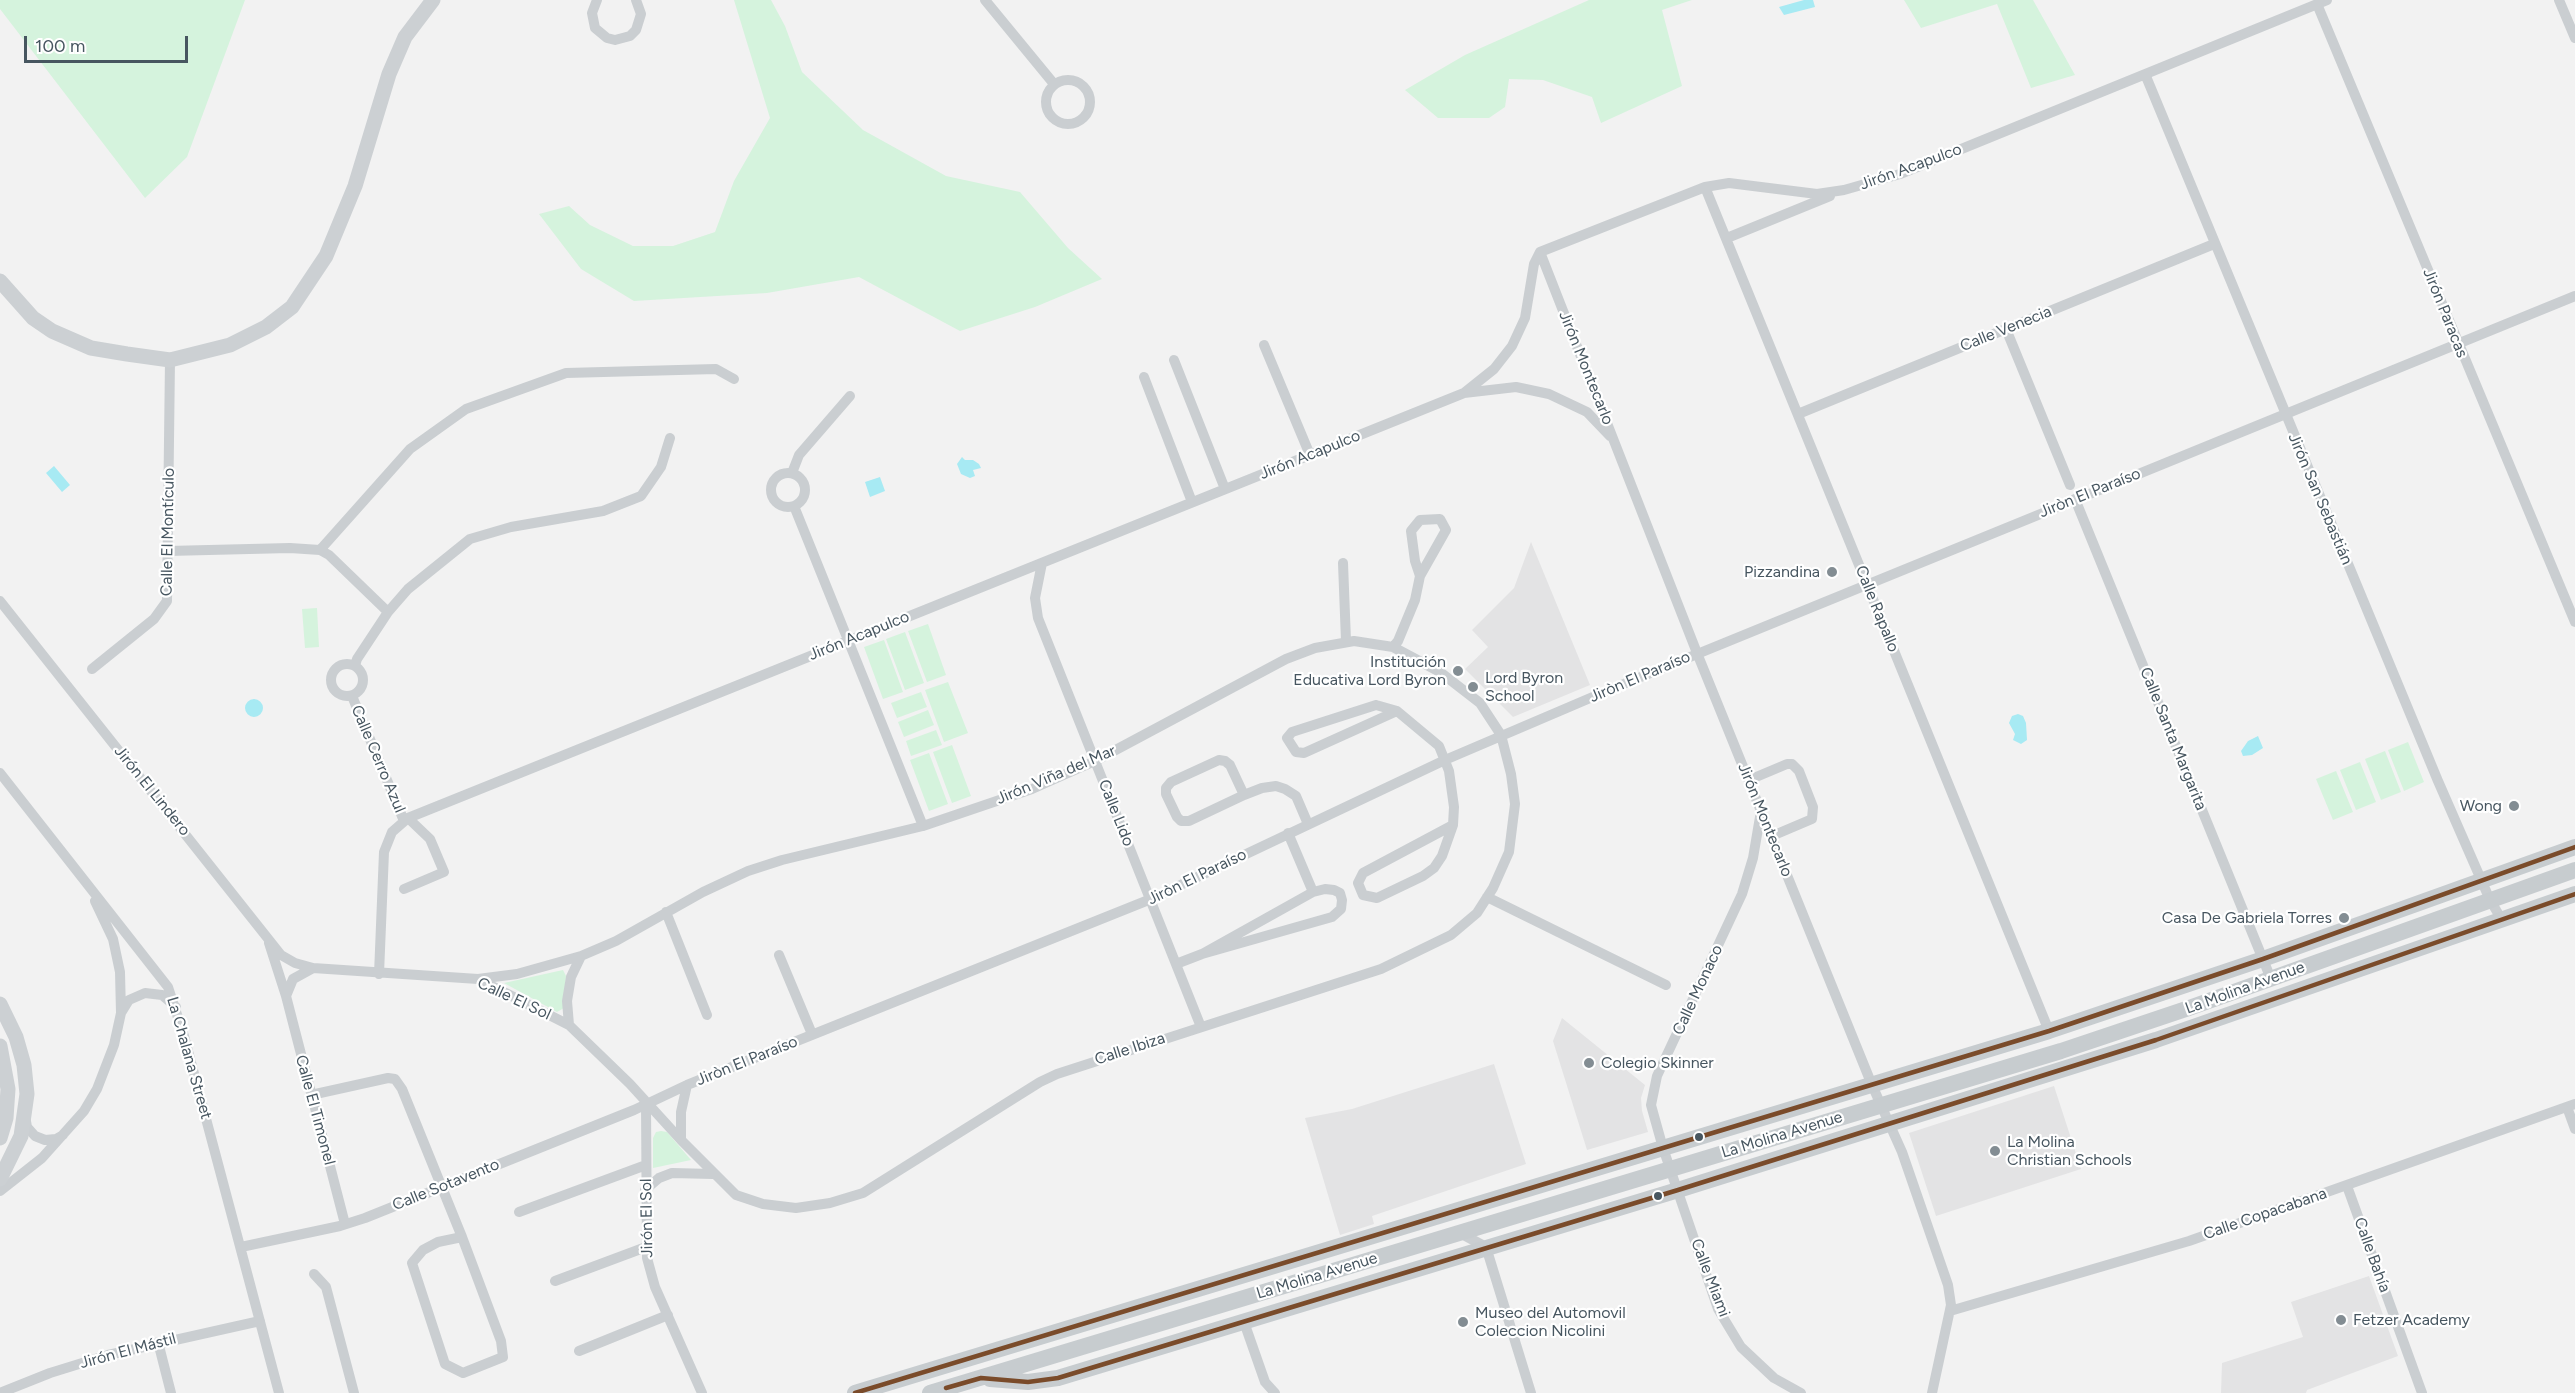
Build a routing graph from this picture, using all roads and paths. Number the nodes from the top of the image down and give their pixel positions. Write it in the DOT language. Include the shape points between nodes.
graph roads {
  1 [pos="433,0"];
  2 [pos="597,0"];
  3 [pos="636,0"];
  4 [pos="985,0"];
  5 [pos="2559,0"];
  6 [pos="2322,2"];
  7 [pos="2575,38"];
  8 [pos="2145,74"];
  9 [pos="1054,84"];
  10 [pos="1706,187"];
  11 [pos="1844,190"];
  12 [pos="1727,238"];
  13 [pos="2214,244"];
  14 [pos="1540,252"];
  15 [pos="0,281"];
  16 [pos="2575,296"];
  17 [pos="2006,329"];
  18 [pos="2457,344"];
  19 [pos="1264,345"];
  20 [pos="170,360"];
  21 [pos="1174,360"];
  22 [pos="1144,377"];
  23 [pos="734,379"];
  24 [pos="1464,393"];
  25 [pos="850,396"];
  26 [pos="1798,414"];
  27 [pos="2284,414"];
  28 [pos="670,438"];
  29 [pos="1613,438"];
  30 [pos="1310,454"];
  31 [pos="792,473"];
  32 [pos="2070,485"];
  33 [pos="1225,489"];
  34 [pos="2075,499"];
  35 [pos="1192,502"];
  36 [pos="794,507"];
  37 [pos="320,550"];
  38 [pos="168,551"];
  39 [pos="1042,563"];
  40 [pos="1342,563"];
  41 [pos="1420,576"];
  42 [pos="1867,584"];
  43 [pos="0,601"];
  44 [pos="388,612"];
  45 [pos="2575,622"];
  46 [pos="848,641"];
  47 [pos="1346,641"];
  48 [pos="1393,647"];
  49 [pos="1696,653"];
  50 [pos="355,666"];
  51 [pos="92,669"];
  52 [pos="351,696"];
  53 [pos="1397,711"];
  54 [pos="1501,735"];
  55 [pos="1445,760"];
  56 [pos="1095,761"];
  57 [pos="0,773"];
  58 [pos="1749,780"];
  59 [pos="1244,795"];
  60 [pos="1761,810"];
  61 [pos="406,820"];
  62 [pos="1308,824"];
  63 [pos="1453,825"];
  64 [pos="923,826"];
  65 [pos="1288,833"];
  66 [pos="1772,836"];
  67 [pos="2575,847"];
  68 [pos="2575,870"];
  69 [pos="2482,880"];
  70 [pos="88,887"];
  71 [pos="404,889"];
  72 [pos="1313,892"];
  73 [pos="2575,894"];
  74 [pos="1487,897"];
  75 [pos="1151,899"];
  76 [pos="2490,900"];
  77 [pos="666,912"];
  78 [pos="2502,920"];
  79 [pos="267,937"];
  80 [pos="1202,954"];
  81 [pos="779,955"];
  82 [pos="581,956"];
  83 [pos="2263,959"];
  84 [pos="1176,963"];
  85 [pos="313,968"];
  86 [pos="379,974"];
  87 [pos="478,979"];
  88 [pos="2271,979"];
  89 [pos="1666,985"];
  90 [pos="285,996"];
  91 [pos="0,1004"];
  92 [pos="176,1007"];
  93 [pos="121,1013"];
  94 [pos="707,1015"];
  95 [pos="569,1025"];
  96 [pos="1201,1027"];
  97 [pos="2049,1031"];
  98 [pos="812,1034"];
  99 [pos="0,1046"];
  100 [pos="687,1085"];
  101 [pos="1872,1085"];
  102 [pos="312,1095"];
  103 [pos="646,1103"];
  104 [pos="1881,1106"];
  105 [pos="2571,1106"];
  106 [pos="25,1116"];
  107 [pos="1890,1125"];
  108 [pos="2575,1129"];
  109 [pos="66,1134"];
  110 [pos="0,1138"];
  111 [pos="681,1140"];
  112 [pos="1663,1148"];
  113 [pos="646,1165"];
  114 [pos="1670,1168"];
  115 [pos="713,1174"];
  116 [pos="0,1179"];
  117 [pos="2347,1185"];
  118 [pos="442,1187"];
  119 [pos="645,1190"];
  120 [pos="1678,1190"];
  121 [pos="0,1191"];
  122 [pos="519,1212"];
  123 [pos="345,1224"];
  124 [pos="1459,1232"];
  125 [pos="462,1237"];
  126 [pos="646,1246"];
  127 [pos="241,1247"];
  128 [pos="1486,1247"];
  129 [pos="314,1274"];
  130 [pos="555,1281"];
  131 [pos="1950,1311"];
  132 [pos="668,1314"];
  133 [pos="260,1321"];
  134 [pos="1244,1322"];
  135 [pos="1108,1339"];
  136 [pos="158,1342"];
  137 [pos="1005,1347"];
  138 [pos="579,1352"];
  139 [pos="981,1378"];
  140 [pos="0,1393"];
  141 [pos="171,1393"];
  142 [pos="279,1393"];
  143 [pos="354,1393"];
  144 [pos="702,1393"];
  145 [pos="855,1393"];
  146 [pos="930,1393"];
  147 [pos="1275,1393"];
  148 [pos="1531,1393"];
  149 [pos="1801,1393"];
  150 [pos="1932,1393"];
  151 [pos="2422,1393"];
  1 -- 20 [label="street" via="405,37 389,74 355,186 326,256 292,307 267,327 231,345"];
  2 -- 3 [label="street" via="592,13 596,28 615,40 630,36 640,23"];
  4 -- 9 [label="street"];
  5 -- 7 [label="street"];
  6 -- 8 [label="street, Jirón Acapulco"];
  6 -- 18 [label="street, Jirón Paracas"];
  8 -- 11 [label="street, Jirón Acapulco" via="1900,174"];
  8 -- 13 [label="street, Jirón San Sebastián"];
  9 -- 9 [label="street" via="1046,99 1050,116 1065,125 1082,120 1090,105 1086,89 1071,80"];
  10 -- 11 [label="street, Jirón Acapulco" via="1729,183 1817,194"];
  10 -- 12 [label="street, Calle Rapallo"];
  10 -- 14 [label="street, Jirón Acapulco"];
  11 -- 12 [label="street"];
  12 -- 26 [label="street, Calle Rapallo"];
  13 -- 17 [label="street, Calle Venecia"];
  13 -- 27 [label="street, Jirón San Sebastián"];
  14 -- 24 [label="street, Jirón Acapulco" via="1534,264 1525,318 1512,346 1494,369"];
  14 -- 29 [label="street, Jirón Montecarlo"];
  15 -- 20 [label="street" via="33,318 62,335 91,348"];
  16 -- 18 [label="street, Jiròn El Paraíso"];
  17 -- 26 [label="street, Calle Venecia"];
  17 -- 32 [label="street"];
  18 -- 27 [label="street, Jiròn El Paraíso"];
  18 -- 45 [label="street, Jirón Paracas"];
  19 -- 30 [label="street"];
  20 -- 38 [label="street, Calle El Montículo"];
  21 -- 33 [label="street"];
  22 -- 35 [label="street"];
  23 -- 37 [label="street" via="716,369 566,373 466,409 410,449"];
  24 -- 29 [label="street, Jirón Acapulco" via="1516,387 1548,394 1587,412"];
  24 -- 30 [label="street, Jirón Acapulco"];
  25 -- 31 [label="street" via="799,455"];
  26 -- 42 [label="street, Calle Rapallo"];
  27 -- 34 [label="street, Jiròn El Paraíso"];
  27 -- 69 [label="street, Jirón San Sebastián"];
  28 -- 44 [label="street" via="661,467 641,496 603,511 512,527 470,539 408,589"];
  29 -- 49 [label="street, Jirón Montecarlo"];
  30 -- 33 [label="street, Jirón Acapulco"];
  31 -- 36 [label="street" via="801,479 805,489 802,500"];
  31 -- 36 [label="street" via="776,477 770,491 778,505"];
  33 -- 35 [label="street, Jirón Acapulco"];
  34 -- 42 [label="street, Jiròn El Paraíso"];
  34 -- 83 [label="street, Calle Santa Margarita"];
  35 -- 39 [label="street, Jirón Acapulco"];
  36 -- 46 [label="street"];
  37 -- 38 [label="street"];
  37 -- 44 [label="street"];
  38 -- 51 [label="street, Calle El Montículo" via="168,594 162,611"];
  39 -- 46 [label="street, Jirón Acapulco"];
  39 -- 56 [label="street, Calle Lido" via="1035,593 1036,610"];
  40 -- 47 [label="street"];
  41 -- 41 [label="street" via="1446,530 1440,519 1420,520 1411,531"];
  41 -- 48 [label="street" via="1415,600"];
  42 -- 49 [label="street, Jiròn El Paraíso"];
  42 -- 97 [label="street, Calle Rapallo"];
  43 -- 79 [label="street, Jirón El Lindero"];
  44 -- 50 [label="street"];
  46 -- 61 [label="street, Jirón Acapulco"];
  46 -- 64 [label="street"];
  47 -- 48 [label="street, Jirón Viña del Mar"];
  47 -- 56 [label="street, Jirón Viña del Mar" via="1287,659"];
  48 -- 54 [label="street, Jirón Viña del Mar" via="1440,672 1480,703"];
  49 -- 54 [label="street, Jiròn El Paraíso"];
  49 -- 58 [label="street, Jirón Montecarlo"];
  50 -- 52 [label="street" via="363,682"];
  50 -- 52 [label="street" via="343,665 331,679 339,694"];
  52 -- 61 [label="street, Calle Cerro Azul"];
  53 -- 53 [label="street" via="1376,705 1292,732 1287,738 1296,752 1304,753"];
  53 -- 55 [label="street" via="1429,736"];
  54 -- 55 [label="street, Jiròn El Paraíso"];
  54 -- 74 [label="street, Calle Ibiza" via="1511,774 1514,823 1509,852"];
  55 -- 62 [label="street, Jiròn El Paraíso"];
  55 -- 63 [label="street" via="1454,807"];
  56 -- 64 [label="street, Jirón Viña del Mar" via="1032,789"];
  56 -- 75 [label="street, Calle Lido"];
  57 -- 70 [label="street, La Chalana Street"];
  58 -- 60 [label="street, Jirón Montecarlo"];
  58 -- 66 [label="street" via="1787,764 1799,771 1813,807 1812,819"];
  59 -- 59 [label="street" via="1189,821 1181,821 1166,788 1219,760 1230,765"];
  59 -- 62 [label="street" via="1262,788 1285,789 1296,796"];
  60 -- 66 [label="street, Jirón Montecarlo"];
  60 -- 112 [label="street, Calle Monaco" via="1742,894 1654,1085 1652,1115"];
  61 -- 71 [label="street" via="430,839 444,872"];
  61 -- 86 [label="street" via="390,837 383,858"];
  62 -- 65 [label="street, Jiròn El Paraíso"];
  63 -- 63 [label="street" via="1363,873 1358,883 1363,895 1377,898 1424,876 1442,856"];
  64 -- 77 [label="street, Jirón Viña del Mar" via="748,871"];
  65 -- 72 [label="street"];
  65 -- 75 [label="street, Jiròn El Paraíso"];
  66 -- 101 [label="street, Jirón Montecarlo"];
  67 -- 69 [label="main road, La Molina Avenue"];
  68 -- 76 [label="main road, La Molina Avenue"];
  69 -- 76 [label="street, Jirón San Sebastián"];
  69 -- 83 [label="main road, La Molina Avenue"];
  70 -- 92 [label="street, La Chalana Street" via="161,975"];
  70 -- 93 [label="street" via="112,939 120,972"];
  72 -- 80 [label="street"];
  72 -- 80 [label="street" via="1325,889 1340,893 1341,909 1312,923"];
  73 -- 78 [label="main road, La Molina Avenue"];
  74 -- 89 [label="street"];
  74 -- 96 [label="street, Calle Ibiza" via="1477,913 1451,935 1381,969"];
  75 -- 84 [label="street, Calle Lido"];
  75 -- 98 [label="street, Jiròn El Paraíso"];
  76 -- 78 [label="street, Jirón San Sebastián"];
  76 -- 88 [label="main road, La Molina Avenue"];
  77 -- 82 [label="street, Jirón Viña del Mar"];
  77 -- 94 [label="street"];
  78 -- 107 [label="main road, La Molina Avenue" via="2156,1041"];
  79 -- 85 [label="street, Jirón El Lindero" via="281,955"];
  79 -- 90 [label="street, Calle El Timonel"];
  80 -- 84 [label="street"];
  81 -- 98 [label="street"];
  82 -- 87 [label="street, Jirón Viña del Mar" via="517,974"];
  82 -- 95 [label="street" via="571,977"];
  83 -- 88 [label="street, Calle Santa Margarita"];
  83 -- 97 [label="main road, La Molina Avenue"];
  84 -- 96 [label="street, Calle Lido"];
  85 -- 86 [label="street, Calle El Sol"];
  85 -- 90 [label="street" via="293,979"];
  86 -- 87 [label="street, Calle El Sol"];
  87 -- 95 [label="street, Calle El Sol"];
  88 -- 104 [label="main road, La Molina Avenue" via="2061,1051"];
  90 -- 102 [label="street, Calle El Timonel"];
  91 -- 106 [label="street" via="16,1036 24,1065"];
  92 -- 93 [label="street" via="162,995 144,993 129,1000"];
  92 -- 127 [label="street, La Chalana Street"];
  93 -- 109 [label="street" via="97,1089"];
  95 -- 103 [label="street, Calle El Sol"];
  96 -- 115 [label="street, Calle Ibiza" via="1040,1082 862,1193 830,1203 796,1208 763,1204 736,1195"];
  97 -- 101 [label="main road, La Molina Avenue"];
  98 -- 100 [label="street, Jiròn El Paraíso"];
  99 -- 110 [label="street" via="8,1089"];
  100 -- 103 [label="street, Jiròn El Paraíso"];
  100 -- 111 [label="street" via="681,1112"];
  101 -- 104 [label="street, Jirón Montecarlo"];
  101 -- 112 [label="main road, La Molina Avenue"];
  102 -- 118 [label="street" via="394,1079 402,1089"];
  102 -- 123 [label="street, Calle El Timonel"];
  103 -- 111 [label="street, Calle Ibiza"];
  103 -- 113 [label="street, Jirón El Sol"];
  103 -- 118 [label="street, Calle Sotavento"];
  104 -- 107 [label="street, Jirón Montecarlo"];
  104 -- 114 [label="main road, La Molina Avenue"];
  105 -- 108 [label="street"];
  105 -- 117 [label="street, Calle Copacabana"];
  106 -- 109 [label="street" via="27,1127 35,1136 45,1140"];
  106 -- 116 [label="street" via="15,1150"];
  107 -- 120 [label="main road, La Molina Avenue"];
  107 -- 131 [label="street, Jirón Montecarlo" via="1948,1285"];
  109 -- 121 [label="street"];
  111 -- 115 [label="street, Calle Ibiza"];
  112 -- 114 [label="street, Calle Monaco"];
  112 -- 137 [label="main road, La Molina Avenue"];
  113 -- 119 [label="street, Jirón El Sol"];
  113 -- 122 [label="street"];
  114 -- 120 [label="street, Calle Miami"];
  114 -- 124 [label="main road, La Molina Avenue"];
  115 -- 119 [label="street" via="672,1173"];
  117 -- 131 [label="street, Calle Copacabana" via="2188,1241"];
  117 -- 151 [label="street, Calle Bahía"];
  118 -- 123 [label="street, Calle Sotavento"];
  118 -- 125 [label="street"];
  119 -- 126 [label="street, Jirón El Sol"];
  120 -- 128 [label="main road, La Molina Avenue"];
  120 -- 149 [label="street, Calle Miami" via="1718,1309 1741,1347 1774,1378"];
  123 -- 127 [label="street, Calle Sotavento"];
  124 -- 128 [label="street"];
  124 -- 135 [label="main road, La Molina Avenue"];
  125 -- 125 [label="street" via="501,1341 503,1357 463,1373 445,1364 412,1263 423,1250 438,1242"];
  126 -- 130 [label="street"];
  126 -- 132 [label="street, Jirón El Sol" via="652,1278"];
  127 -- 133 [label="street, La Chalana Street"];
  128 -- 134 [label="main road, La Molina Avenue"];
  128 -- 148 [label="street"];
  129 -- 143 [label="street" via="326,1287"];
  131 -- 150 [label="street, Jirón Montecarlo"];
  132 -- 138 [label="street"];
  132 -- 144 [label="street, Jirón El Sol"];
  133 -- 136 [label="street, Jirón El Mástil"];
  133 -- 142 [label="street, La Chalana Street"];
  134 -- 139 [label="main road, La Molina Avenue" via="1048,1380"];
  134 -- 147 [label="street" via="1265,1382"];
  135 -- 137 [label="main road"];
  135 -- 139 [label="main road, La Molina Avenue"];
  136 -- 140 [label="street, Jirón El Mástil" via="69,1366"];
  136 -- 141 [label="street"];
  137 -- 145 [label="main road, La Molina Avenue"];
  139 -- 146 [label="main road, La Molina Avenue"];
}
